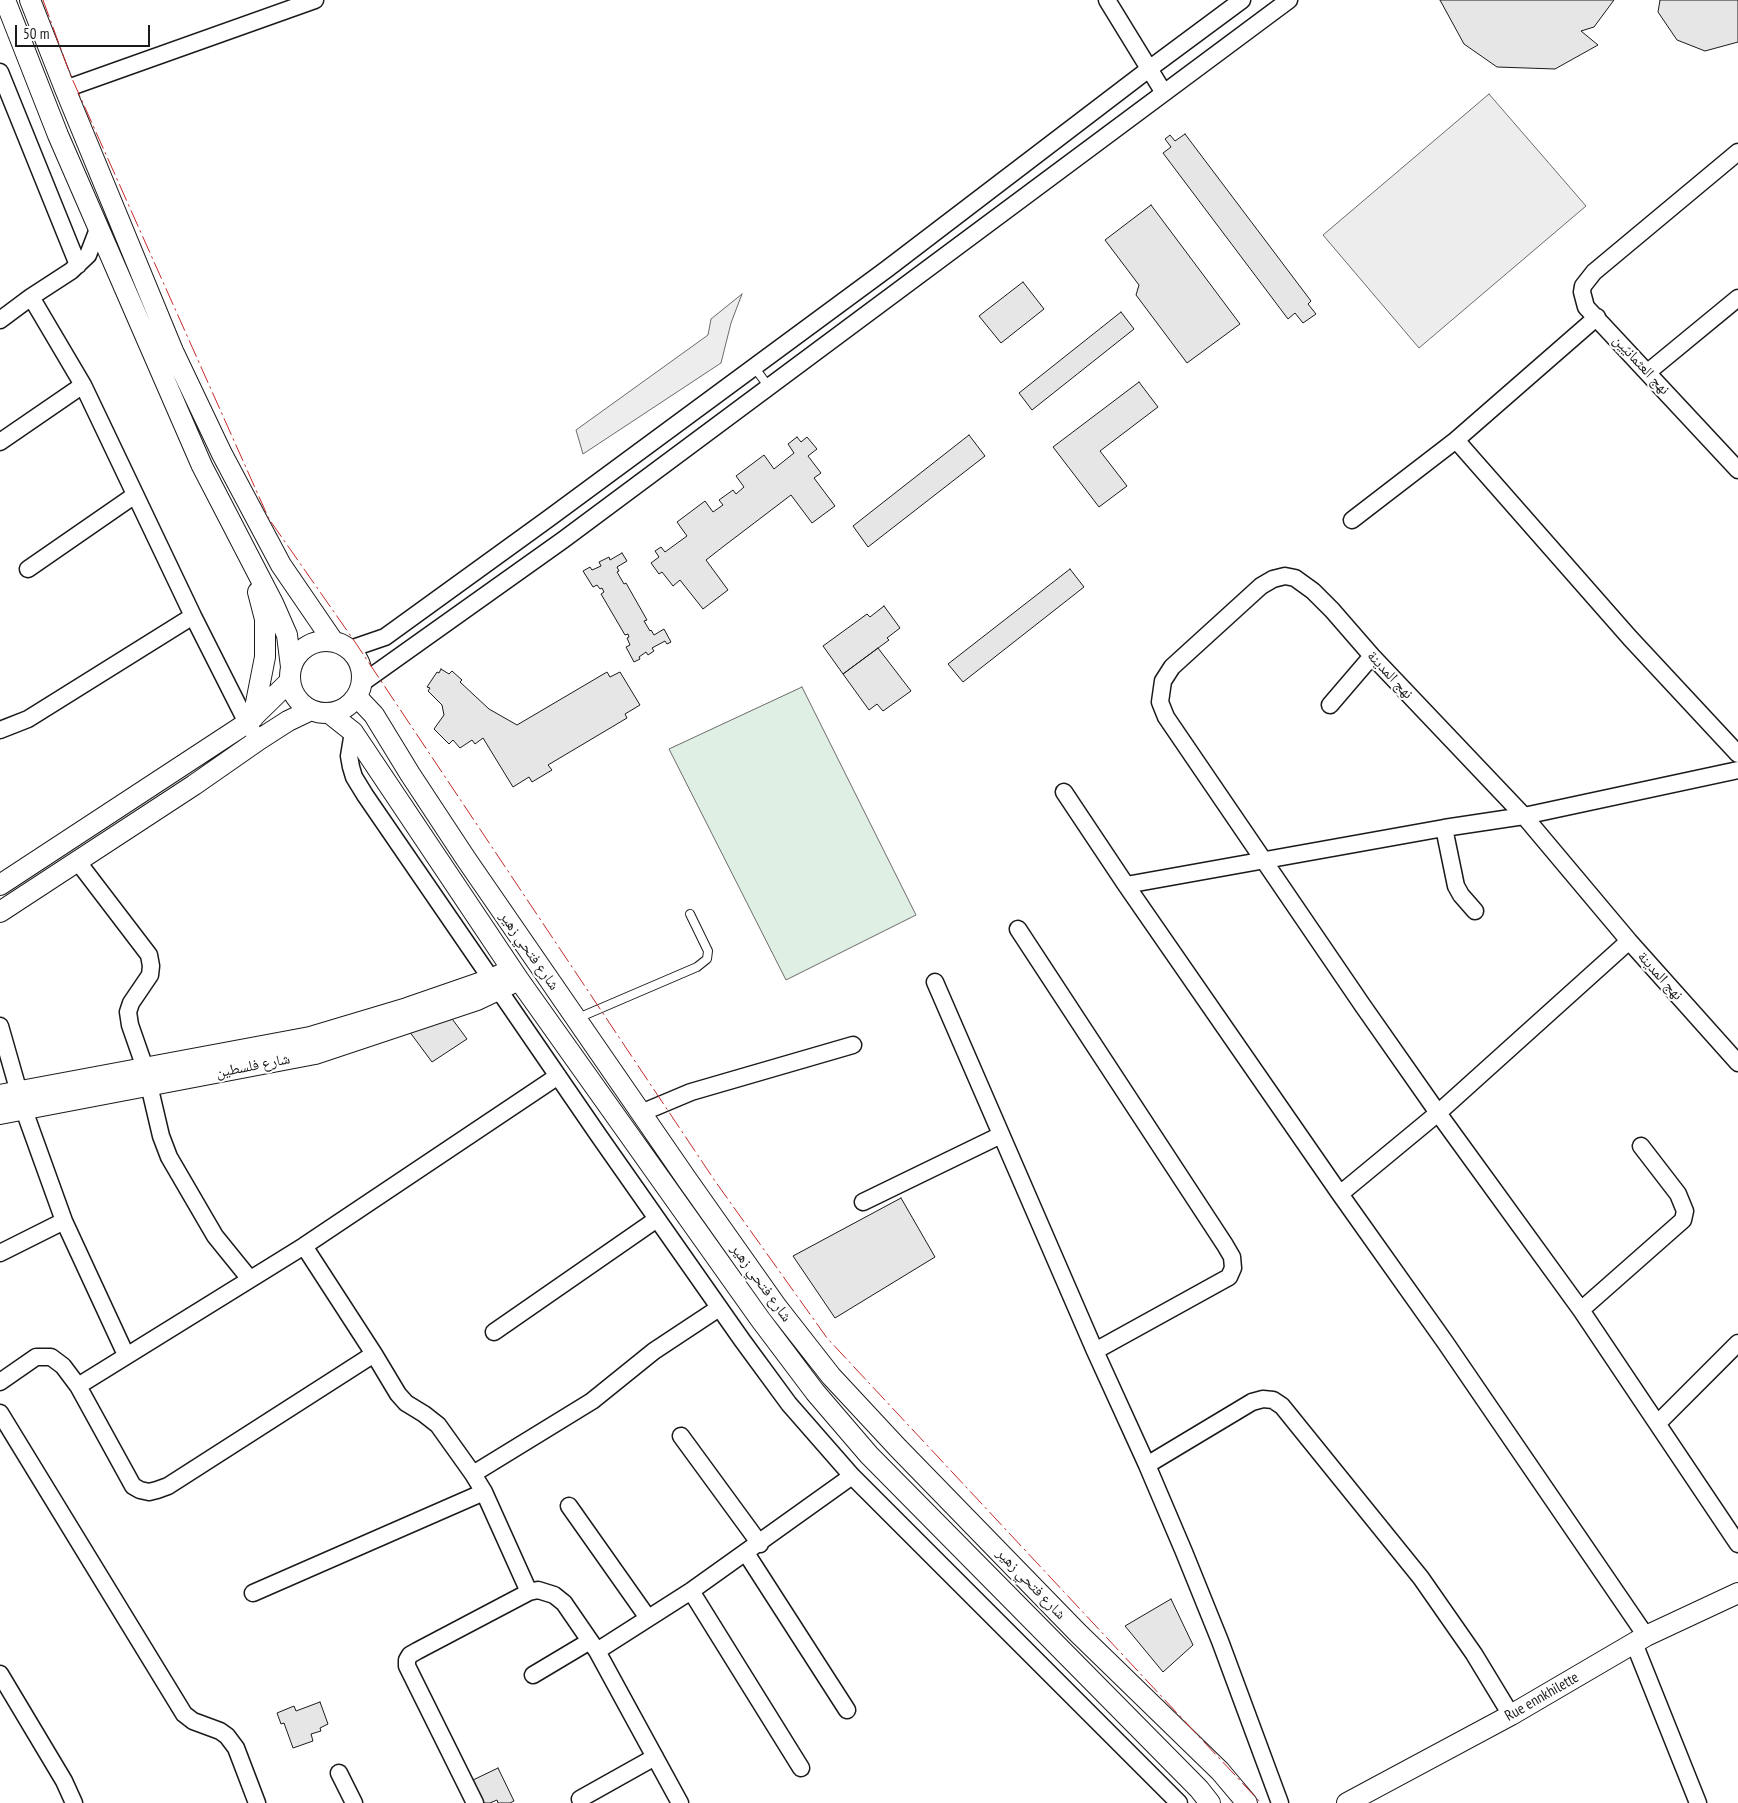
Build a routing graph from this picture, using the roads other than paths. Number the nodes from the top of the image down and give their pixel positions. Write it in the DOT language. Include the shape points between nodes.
graph roads {
  1 [pos="5,0"];
  2 [pos="30,0"];
  3 [pos="315,0"];
  4 [pos="1107,0"];
  5 [pos="1242,0"];
  6 [pos="1289,0"];
  7 [pos="1148,69"];
  8 [pos="0,72"];
  9 [pos="65,89"];
  10 [pos="1164,93"];
  11 [pos="1738,152"];
  12 [pos="98,229"];
  13 [pos="78,265"];
  14 [pos="31,297"];
  15 [pos="1738,298"];
  16 [pos="1597,317"];
  17 [pos="0,320"];
  18 [pos="754,367"];
  19 [pos="1648,372"];
  20 [pos="83,385"];
  21 [pos="769,387"];
  22 [pos="1456,440"];
  23 [pos="0,442"];
  24 [pos="1735,461"];
  25 [pos="136,495"];
  26 [pos="1352,520"];
  27 [pos="248,557"];
  28 [pos="28,569"];
  29 [pos="193,616"];
  30 [pos="341,645"];
  31 [pos="1372,656"];
  32 [pos="291,674"];
  33 [pos="360,690"];
  34 [pos="1330,704"];
  35 [pos="320,711"];
  36 [pos="250,720"];
  37 [pos="0,730"];
  38 [pos="353,732"];
  39 [pos="260,739"];
  40 [pos="1738,754"];
  41 [pos="1738,770"];
  42 [pos="1064,792"];
  43 [pos="1524,816"];
  44 [pos="1444,828"];
  45 [pos="1264,861"];
  46 [pos="78,862"];
  47 [pos="0,885"];
  48 [pos="1126,885"];
  49 [pos="1475,911"];
  50 [pos="0,912"];
  51 [pos="690,914"];
  52 [pos="1018,929"];
  53 [pos="1629,941"];
  54 [pos="516,974"];
  55 [pos="935,982"];
  56 [pos="495,984"];
  57 [pos="576,1019"];
  58 [pos="0,1026"];
  59 [pos="853,1044"];
  60 [pos="1738,1063"];
  61 [pos="558,1076"];
  62 [pos="147,1077"];
  63 [pos="14,1099"];
  64 [pos="641,1113"];
  65 [pos="1438,1113"];
  66 [pos="0,1114"];
  67 [pos="1001,1135"];
  68 [pos="1641,1146"];
  69 [pos="1340,1194"];
  70 [pos="863,1202"];
  71 [pos="657,1219"];
  72 [pos="64,1221"];
  73 [pos="304,1246"];
  74 [pos="0,1253"];
  75 [pos="250,1278"];
  76 [pos="719,1308"];
  77 [pos="1581,1310"];
  78 [pos="494,1332"];
  79 [pos="1738,1343"];
  80 [pos="1095,1351"];
  81 [pos="374,1354"];
  82 [pos="126,1355"];
  83 [pos="0,1382"];
  84 [pos="78,1386"];
  85 [pos="0,1413"];
  86 [pos="1658,1423"];
  87 [pos="682,1436"];
  88 [pos="1147,1465"];
  89 [pos="473,1474"];
  90 [pos="852,1476"];
  91 [pos="484,1492"];
  92 [pos="570,1506"];
  93 [pos="760,1544"];
  94 [pos="1738,1544"];
  95 [pos="746,1553"];
  96 [pos="691,1591"];
  97 [pos="529,1592"];
  98 [pos="253,1593"];
  99 [pos="1738,1593"];
  100 [pos="648,1618"];
  101 [pos="1640,1639"];
  102 [pos="594,1646"];
  103 [pos="0,1674"];
  104 [pos="533,1675"];
  105 [pos="847,1710"];
  106 [pos="1511,1715"];
  107 [pos="655,1757"];
  108 [pos="801,1768"];
  109 [pos="339,1773"];
  110 [pos="580,1799"];
  111 [pos="74,1803"];
  112 [pos="257,1803"];
  113 [pos="354,1803"];
  114 [pos="475,1803"];
  115 [pos="680,1803"];
  116 [pos="1178,1803"];
  117 [pos="1210,1803"];
  118 [pos="1246,1803"];
  119 [pos="1280,1803"];
  120 [pos="1347,1803"];
  121 [pos="1698,1803"];
  1 -- 12 [label="street"];
  2 -- 9 [label="street"];
  3 -- 9 [label="street"];
  4 -- 7 [label="street"];
  5 -- 7 [label="street"];
  6 -- 10 [label="street"];
  7 -- 10 [label="street"];
  7 -- 18 [label="street"];
  8 -- 13 [label="street"];
  9 -- 30 [label="street" via="173,351 222,454 281,565"];
  10 -- 21 [label="street"];
  11 -- 16 [label="street, نهج العثمانيّين" via="1594,272 1582,292 1586,306"];
  12 -- 13 [label="street" via="88,255"];
  12 -- 27 [label="street" via="202,466"];
  13 -- 14 [label="street"];
  14 -- 17 [label="street"];
  14 -- 20 [label="street"];
  15 -- 19 [label="street"];
  16 -- 19 [label="street, نهج العثمانيّين"];
  16 -- 22 [label="street"];
  18 -- 21 [label="lane"];
  18 -- 30 [label="street" via="385,637"];
  19 -- 24 [label="street, نهج العثمانيّين"];
  20 -- 23 [label="street"];
  20 -- 25 [label="street"];
  21 -- 33 [label="street"];
  22 -- 26 [label="street"];
  22 -- 40 [label="street" via="1624,632"];
  25 -- 28 [label="street"];
  25 -- 29 [label="street"];
  27 -- 32 [label="street" via="287,635"];
  27 -- 36 [label="street" via="265,618 265,657"];
  29 -- 36 [label="street"];
  29 -- 37 [label="street" via="28,719"];
  30 -- 32 [label="street" via="322,641 312,643 296,657"];
  30 -- 33 [label="street" via="358,659 362,670"];
  31 -- 34 [label="street"];
  31 -- 43 [label="street, نهج المدينة"];
  31 -- 45 [label="street, نهج المدينة" via="1313,591 1295,578 1285,576 1262,586 1172,667 1163,681 1160,702 1166,717"];
  32 -- 35 [label="street" via="294,693 301,702"];
  32 -- 36 [label="street"];
  33 -- 35 [label="street" via="349,705 340,710"];
  33 -- 57 [label="street, شارع فتحي زهير" via="441,822"];
  35 -- 38 [label="street, شارع فتحي زهير"];
  35 -- 39 [label="street"];
  36 -- 39 [label="street"];
  36 -- 47 [label="street"];
  38 -- 54 [label="street, شارع فتحي زهير"];
  38 -- 56 [label="street" via="349,756 354,777"];
  39 -- 46 [label="street"];
  41 -- 43 [label="street"];
  42 -- 48 [label="street"];
  43 -- 44 [label="street"];
  43 -- 53 [label="street, نهج المدينة"];
  44 -- 45 [label="street"];
  44 -- 49 [label="street" via="1456,886"];
  45 -- 48 [label="street"];
  45 -- 65 [label="street"];
  46 -- 50 [label="street"];
  46 -- 62 [label="street" via="150,960 150,975 128,1012"];
  48 -- 69 [label="street"];
  51 -- 57 [label="lane" via="708,951 707,960"];
  52 -- 80 [label="street" via="1232,1257 1233,1268 1228,1277"];
  53 -- 60 [label="street, نهج المدينة"];
  53 -- 65 [label="street"];
  54 -- 56 [label="street, شارع فلسطين"];
  54 -- 117 [label="street, شارع فتحي زهير" via="815,1392 869,1455"];
  55 -- 67 [label="street"];
  56 -- 61 [label="street"];
  56 -- 62 [label="street, شارع فلسطين" via="477,1000 315,1054"];
  57 -- 64 [label="street, شارع فتحي زهير"];
  58 -- 63 [label="street"];
  59 -- 64 [label="street" via="691,1092"];
  61 -- 71 [label="street"];
  61 -- 73 [label="street"];
  62 -- 63 [label="street, شارع فلسطين"];
  62 -- 75 [label="street" via="160,1136 169,1157 215,1236"];
  63 -- 66 [label="street, شارع فلسطين"];
  63 -- 72 [label="street"];
  64 -- 118 [label="street, شارع فتحي زهير" via="777,1307 830,1376 1078,1633 1220,1771"];
  65 -- 69 [label="street"];
  65 -- 77 [label="street"];
  67 -- 70 [label="street"];
  67 -- 80 [label="street"];
  68 -- 77 [label="street" via="1678,1194 1685,1211 1683,1220"];
  69 -- 101 [label="street" via="1445,1342"];
  71 -- 76 [label="street"];
  71 -- 78 [label="street"];
  72 -- 74 [label="street"];
  72 -- 82 [label="street"];
  73 -- 75 [label="street"];
  73 -- 81 [label="street"];
  75 -- 82 [label="street"];
  76 -- 89 [label="street" via="654,1351 592,1401"];
  76 -- 90 [label="street" via="789,1404"];
  77 -- 86 [label="street"];
  79 -- 86 [label="street"];
  80 -- 88 [label="street"];
  81 -- 84 [label="street" via="168,1486 148,1492 133,1486"];
  81 -- 89 [label="street" via="398,1394 438,1425"];
  82 -- 84 [label="street"];
  83 -- 84 [label="street" via="36,1357 45,1356 57,1361"];
  85 -- 112 [label="street" via="184,1714 193,1722 227,1736 236,1748"];
  86 -- 94 [label="street"];
  87 -- 93 [label="street"];
  88 -- 106 [label="street" via="1252,1402 1273,1400 1282,1406 1421,1578 1474,1654"];
  88 -- 119 [label="street" via="1220,1641"];
  89 -- 91 [label="street"];
  90 -- 93 [label="street"];
  90 -- 116 [label="street"];
  91 -- 97 [label="street"];
  91 -- 98 [label="street"];
  92 -- 100 [label="street"];
  93 -- 95 [label="street"];
  95 -- 96 [label="street"];
  95 -- 105 [label="street"];
  96 -- 100 [label="street"];
  96 -- 108 [label="street"];
  97 -- 102 [label="street" via="538,1590 554,1595 564,1603"];
  97 -- 114 [label="street" via="417,1651 407,1660 407,1666"];
  99 -- 101 [label="street, Rue ennkhilette"];
  100 -- 102 [label="street"];
  101 -- 106 [label="street, Rue ennkhilette"];
  101 -- 121 [label="street"];
  102 -- 104 [label="street"];
  102 -- 107 [label="street"];
  103 -- 111 [label="street"];
  106 -- 120 [label="street, Rue ennkhilette"];
  107 -- 110 [label="street"];
  107 -- 115 [label="street"];
  109 -- 113 [label="street"];
}
